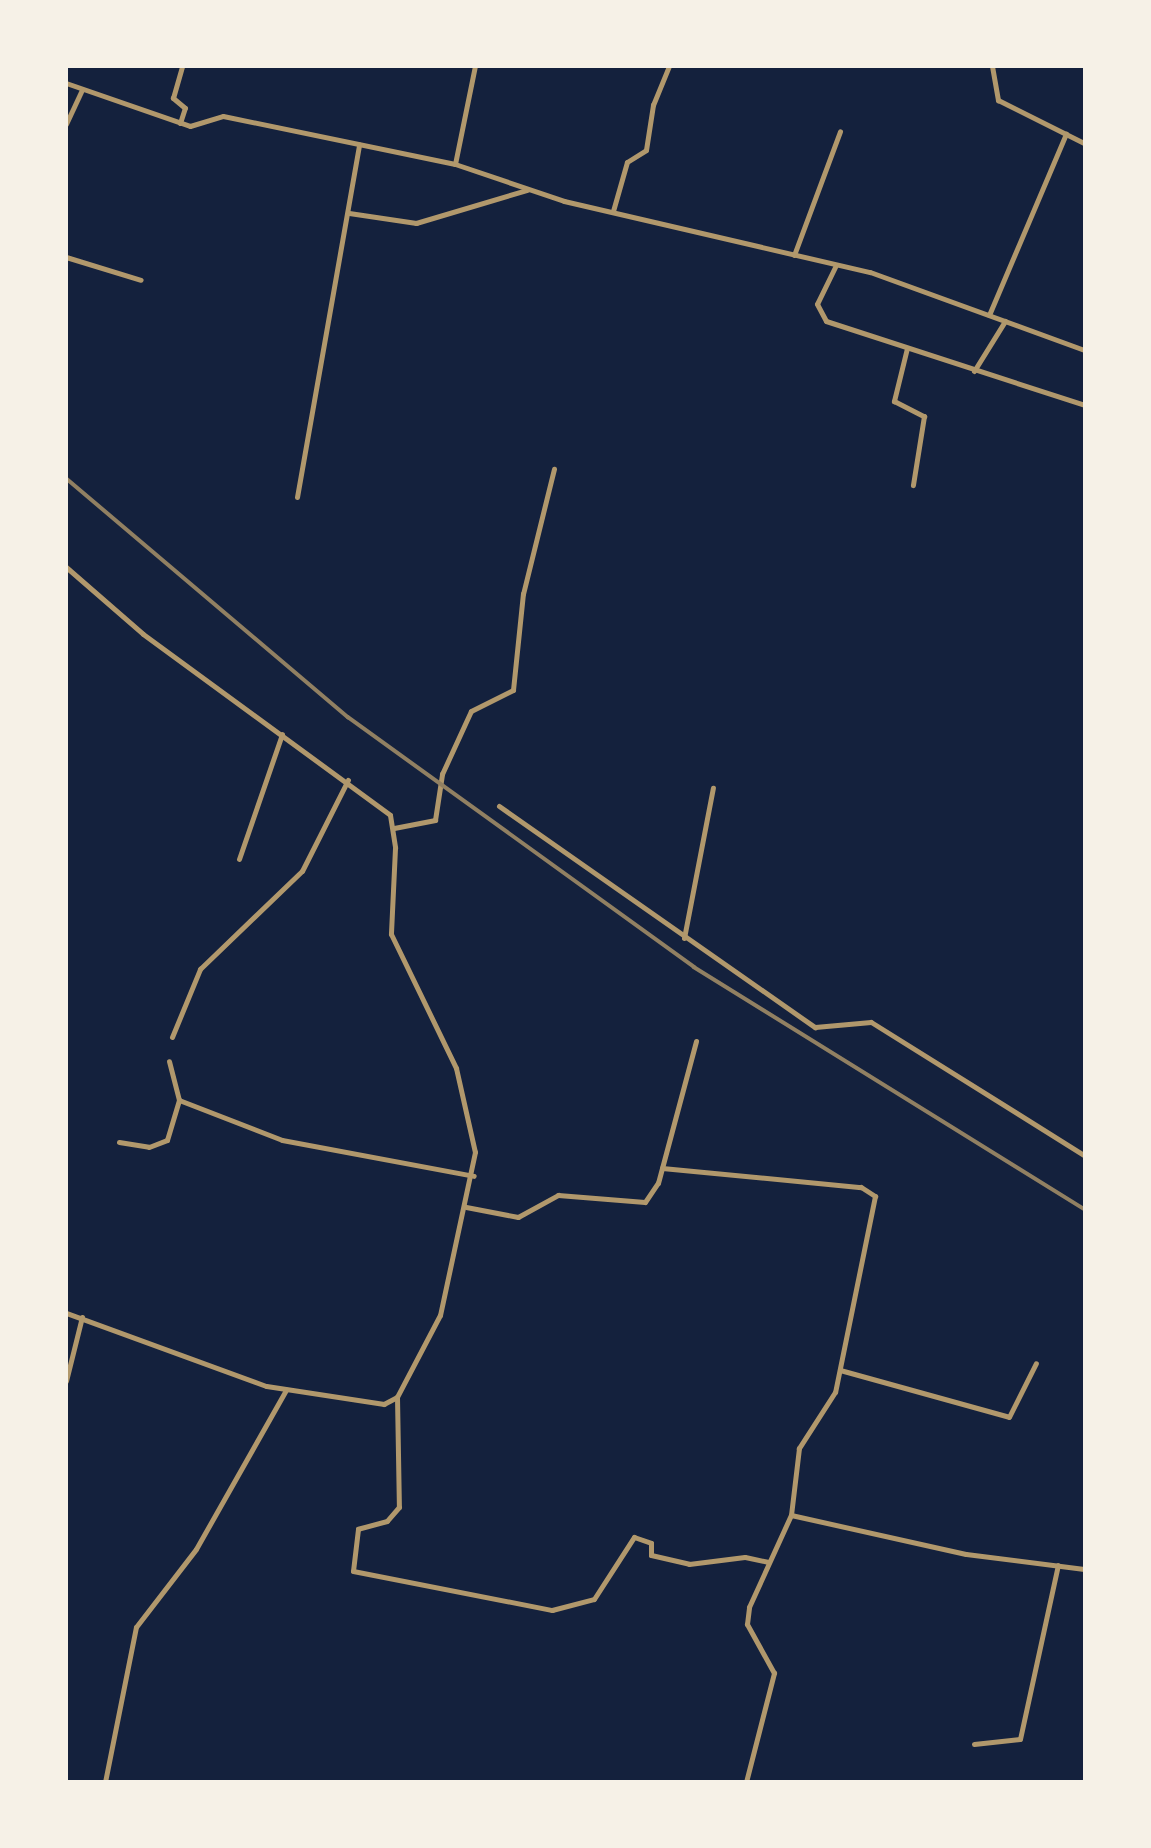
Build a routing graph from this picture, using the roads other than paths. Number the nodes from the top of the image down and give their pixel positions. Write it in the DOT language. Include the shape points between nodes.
graph roads {
  1 [pos="183,66"];
  2 [pos="474,66"];
  3 [pos="668,66"];
  4 [pos="992,66"];
  5 [pos="66,83"];
  6 [pos="82,89"];
  7 [pos="66,124"];
  8 [pos="180,124"];
  9 [pos="839,131"];
  10 [pos="1066,134"];
  11 [pos="1084,143"];
  12 [pos="359,144"];
  13 [pos="455,164"];
  14 [pos="527,190"];
  15 [pos="613,211"];
  16 [pos="349,213"];
  17 [pos="794,255"];
  18 [pos="66,257"];
  19 [pos="836,265"];
  20 [pos="141,281"];
  21 [pos="989,315"];
  22 [pos="1005,321"];
  23 [pos="907,348"];
  24 [pos="1084,351"];
  25 [pos="974,371"];
  26 [pos="1084,405"];
  27 [pos="554,469"];
  28 [pos="913,485"];
  29 [pos="298,497"];
  30 [pos="66,567"];
  31 [pos="282,734"];
  32 [pos="348,780"];
  33 [pos="713,788"];
  34 [pos="499,806"];
  35 [pos="394,828"];
  36 [pos="239,859"];
  37 [pos="684,938"];
  38 [pos="172,1037"];
  39 [pos="696,1041"];
  40 [pos="169,1061"];
  41 [pos="179,1100"];
  42 [pos="119,1142"];
  43 [pos="1084,1155"];
  44 [pos="662,1168"];
  45 [pos="474,1175"];
  46 [pos="466,1207"];
  47 [pos="66,1313"];
  48 [pos="82,1317"];
  49 [pos="1036,1363"];
  50 [pos="840,1370"];
  51 [pos="66,1381"];
  52 [pos="286,1391"];
  53 [pos="397,1397"];
  54 [pos="791,1515"];
  55 [pos="768,1562"];
  56 [pos="1059,1564"];
  57 [pos="1084,1569"];
  58 [pos="974,1744"];
  59 [pos="105,1782"];
  60 [pos="746,1782"];
  1 -- 8 [label="street" via="173,98 185,108"];
  2 -- 13 [label="street"];
  3 -- 15 [label="street" via="653,105 646,150 627,162"];
  4 -- 10 [label="street" via="998,100"];
  5 -- 6 [label="street"];
  6 -- 7 [label="street"];
  6 -- 8 [label="street"];
  8 -- 12 [label="street" via="223,116"];
  9 -- 17 [label="street"];
  10 -- 11 [label="street"];
  10 -- 21 [label="street"];
  12 -- 13 [label="street"];
  12 -- 16 [label="street"];
  13 -- 14 [label="street"];
  14 -- 15 [label="street"];
  14 -- 16 [label="street" via="416,223"];
  15 -- 17 [label="street"];
  16 -- 29 [label="street"];
  17 -- 19 [label="street"];
  18 -- 20 [label="street"];
  19 -- 21 [label="street"];
  19 -- 23 [label="street" via="818,315"];
  21 -- 22 [label="street"];
  22 -- 24 [label="street"];
  22 -- 25 [label="street"];
  23 -- 25 [label="street"];
  23 -- 28 [label="street" via="894,401 924,416"];
  25 -- 26 [label="street"];
  27 -- 35 [label="street" via="523,594 513,690 471,711 442,774 435,820"];
  30 -- 31 [label="street" via="143,634"];
  31 -- 32 [label="street"];
  31 -- 36 [label="street"];
  32 -- 35 [label="street" via="375,799"];
  32 -- 38 [label="street" via="302,871 200,969"];
  33 -- 37 [label="street"];
  34 -- 37 [label="street"];
  35 -- 45 [label="street" via="391,934 469,1101"];
  37 -- 43 [label="street" via="815,1027 871,1022"];
  39 -- 44 [label="street"];
  40 -- 41 [label="street"];
  41 -- 42 [label="street" via="167,1140 149,1147"];
  41 -- 45 [label="street" via="282,1140"];
  44 -- 46 [label="street" via="651,1196 637,1204 558,1195 518,1217"];
  44 -- 50 [label="street" via="871,1189 876,1209"];
  45 -- 46 [label="street"];
  46 -- 53 [label="street" via="440,1315"];
  47 -- 48 [label="street"];
  48 -- 51 [label="street"];
  48 -- 52 [label="street"];
  49 -- 50 [label="street" via="1009,1417"];
  50 -- 54 [label="street" via="831,1402 799,1448"];
  52 -- 53 [label="street" via="369,1406"];
  52 -- 59 [label="street" via="195,1549 136,1627"];
  53 -- 55 [label="street" via="399,1507 387,1521 358,1529 353,1571 552,1610 594,1599 634,1537 651,1543 651,1555 689,1564 745,1557"];
  54 -- 55 [label="street"];
  54 -- 56 [label="street" via="966,1554"];
  55 -- 60 [label="street" via="747,1624 774,1673"];
  56 -- 57 [label="street"];
  56 -- 58 [label="street" via="1020,1740"];
}
